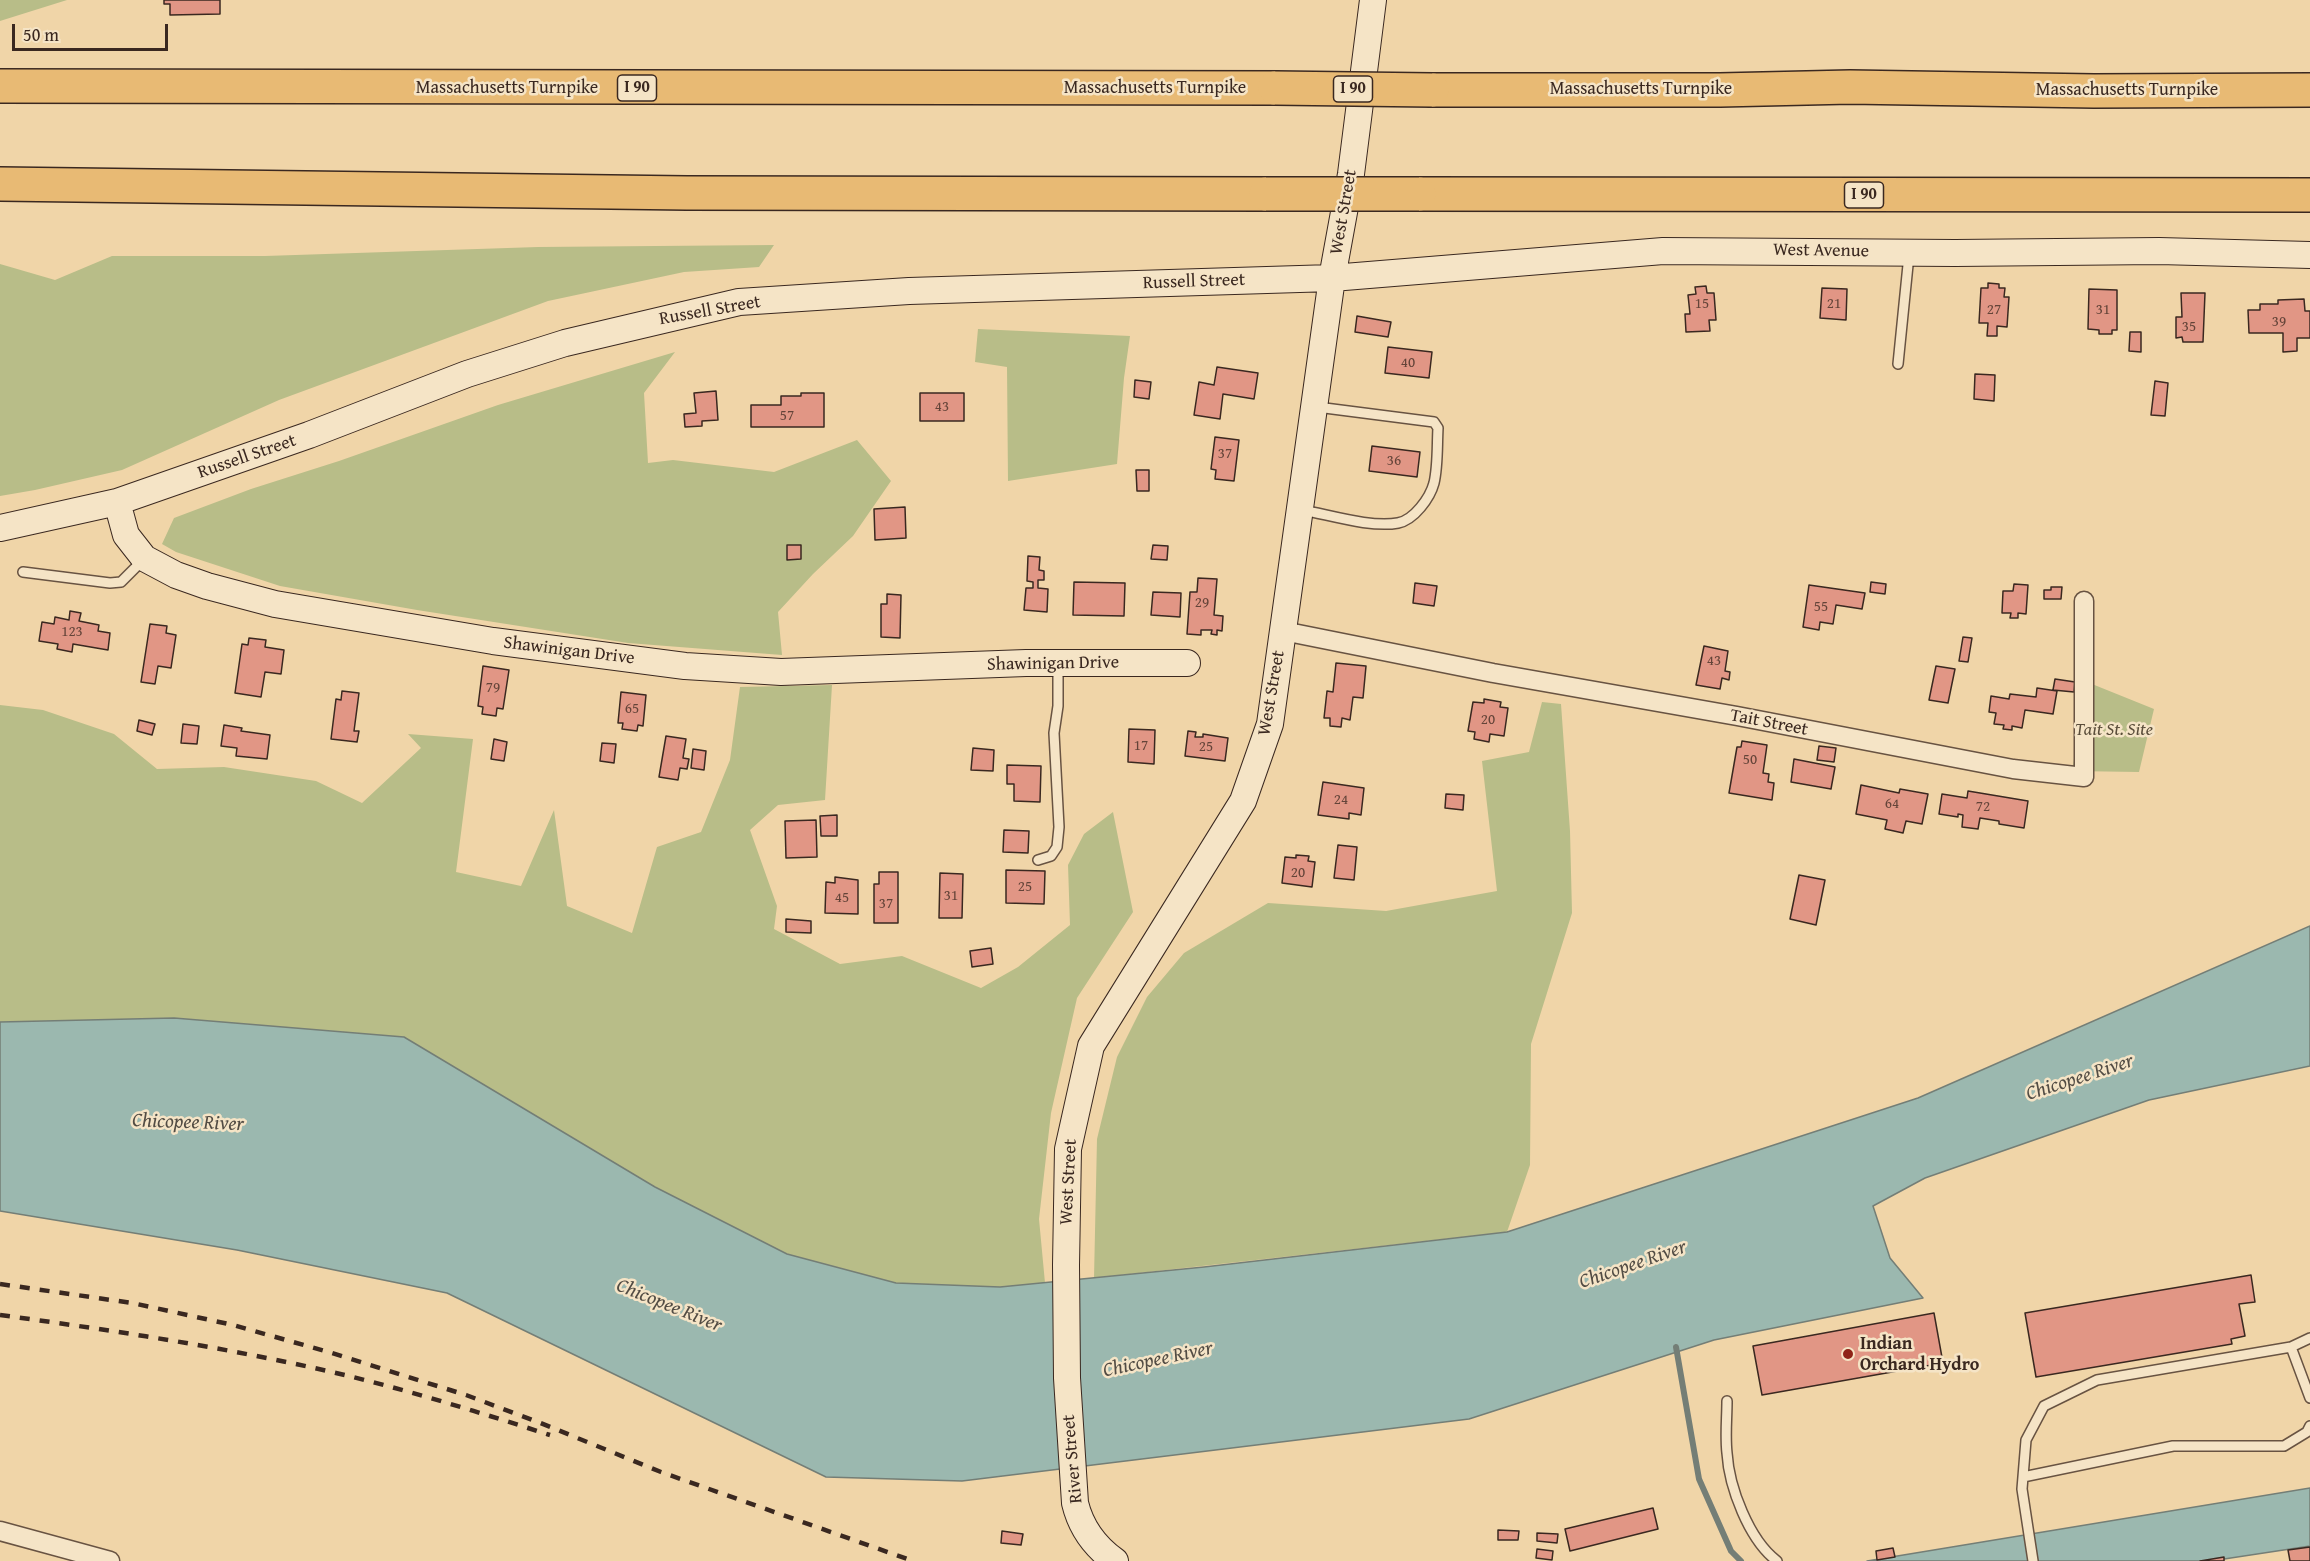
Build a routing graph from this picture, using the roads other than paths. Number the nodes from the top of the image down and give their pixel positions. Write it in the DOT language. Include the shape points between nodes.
graph roads {
  1 [pos="1372,0"];
  2 [pos="0,86"];
  3 [pos="2310,90"];
  4 [pos="0,184"];
  5 [pos="2310,195"];
  6 [pos="1909,252"];
  7 [pos="2310,255"];
  8 [pos="1332,278"];
  9 [pos="1898,364"];
  10 [pos="1314,407"];
  11 [pos="117,502"];
  12 [pos="1300,509"];
  13 [pos="0,528"];
  14 [pos="144,558"];
  15 [pos="23,572"];
  16 [pos="2084,601"];
  17 [pos="1283,631"];
  18 [pos="1058,663"];
  19 [pos="1187,663"];
  20 [pos="1038,860"];
  21 [pos="2310,1338"];
  22 [pos="2291,1347"];
  23 [pos="1067,1378"];
  24 [pos="2310,1398"];
  25 [pos="1727,1401"];
  26 [pos="2310,1426"];
  27 [pos="2023,1477"];
  28 [pos="0,1531"];
  29 [pos="110,1561"];
  30 [pos="1115,1561"];
  31 [pos="1777,1561"];
  32 [pos="2033,1561"];
  1 -- 8 [label="main road, West Street" via="1351,174"];
  2 -- 3 [label="highway, Massachusetts Turnpike / I 90, bridge"];
  4 -- 5 [label="highway, I 90, bridge" via="687,193"];
  6 -- 7 [label="main road, West Avenue" via="2159,250"];
  6 -- 8 [label="main road, West Avenue" via="1663,251"];
  6 -- 9 [label="lane"];
  8 -- 10 [label="main road, West Street"];
  8 -- 11 [label="main road, Russell Street" via="909,291 739,302 565,343 467,374 309,435"];
  10 -- 12 [label="main road, West Street"];
  10 -- 12 [label="lane" via="1434,422 1438,428 1434,483 1417,510 1398,523 1361,521"];
  11 -- 13 [label="main road"];
  11 -- 14 [label="main road, Shawinigan Drive" via="126,535"];
  12 -- 17 [label="main road, West Street"];
  14 -- 15 [label="lane" via="121,582"];
  14 -- 18 [label="main road, Shawinigan Drive" via="207,586 275,604 493,641 685,666 781,672"];
  16 -- 17 [label="street, Tait Street" via="2084,777 2013,770 1737,716 1492,674"];
  17 -- 23 [label="main road, West Street" via="1270,724 1243,801 1091,1046 1068,1149"];
  18 -- 19 [label="main road, Shawinigan Drive"];
  18 -- 20 [label="lane" via="1054,733 1057,847 1051,856"];
  21 -- 22 [label="lane"];
  22 -- 24 [label="lane"];
  22 -- 27 [label="lane" via="2097,1380 2044,1406 2026,1440"];
  23 -- 30 [label="main road, River Street" via="1075,1503 1083,1526 1096,1545"];
  25 -- 31 [label="lane" via="1727,1454 1734,1488 1751,1529"];
  26 -- 27 [label="lane" via="2284,1446 2173,1446"];
  27 -- 32 [label="lane"];
  28 -- 29 [label="street"];
}
